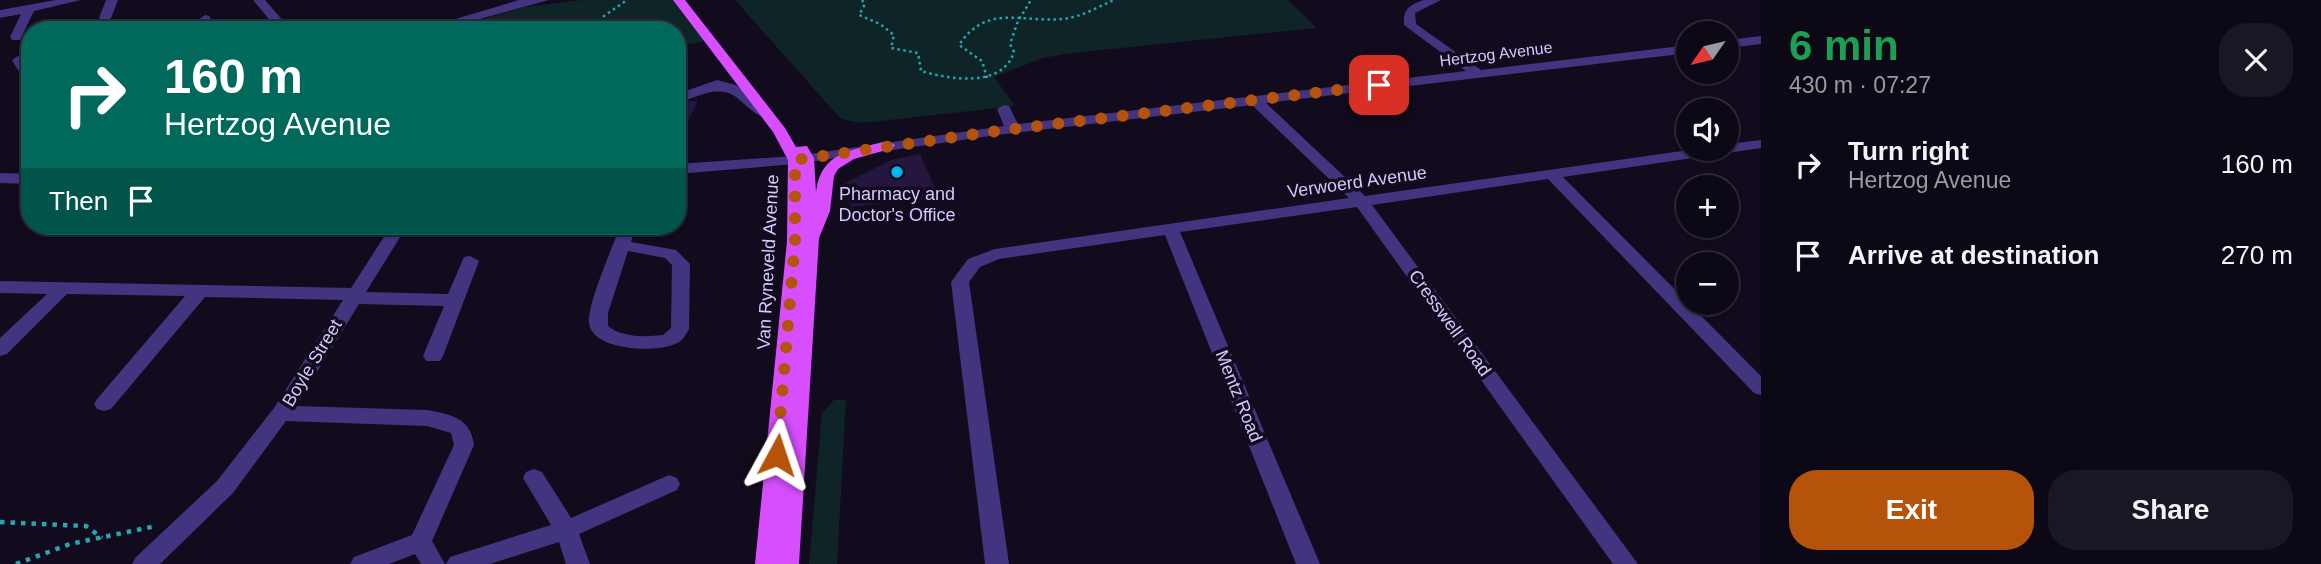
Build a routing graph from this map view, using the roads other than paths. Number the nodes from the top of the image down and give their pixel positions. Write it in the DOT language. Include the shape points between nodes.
graph roads {
  1 [pos="75,0"];
  2 [pos="112,0"];
  3 [pos="259,0"];
  4 [pos="543,0"];
  5 [pos="679,0"];
  6 [pos="691,0"];
  7 [pos="1435,0"];
  8 [pos="522,1"];
  9 [pos="29,9"];
  10 [pos="0,14"];
  11 [pos="105,18"];
  12 [pos="23,21"];
  13 [pos="277,21"];
  14 [pos="455,21"];
  15 [pos="21,26"];
  16 [pos="16,37"];
  17 [pos="1761,40"];
  18 [pos="1740,42"];
  19 [pos="1676,51"];
  20 [pos="18,60"];
  21 [pos="21,65"];
  22 [pos="735,73"];
  23 [pos="1478,74"];
  24 [pos="706,87"];
  25 [pos="686,95"];
  26 [pos="1255,100"];
  27 [pos="1004,109"];
  28 [pos="767,114"];
  29 [pos="1013,130"];
  30 [pos="1761,144"];
  31 [pos="888,145"];
  32 [pos="1739,147"];
  33 [pos="1676,157"];
  34 [pos="801,159"];
  35 [pos="686,168"];
  36 [pos="1553,175"];
  37 [pos="0,178"];
  38 [pos="21,179"];
  39 [pos="1361,201"];
  40 [pos="1170,227"];
  41 [pos="393,235"];
  42 [pos="625,235"];
  43 [pos="811,241"];
  44 [pos="622,245"];
  45 [pos="470,261"];
  46 [pos="0,287"];
  47 [pos="63,288"];
  48 [pos="199,292"];
  49 [pos="353,296"];
  50 [pos="453,300"];
  51 [pos="0,349"];
  52 [pos="433,356"];
  53 [pos="1761,388"];
  54 [pos="104,404"];
  55 [pos="281,413"];
  56 [pos="534,478"];
  57 [pos="668,484"];
  58 [pos="566,530"];
  59 [pos="420,542"];
  60 [pos="144,564"];
  61 [pos="362,564"];
  62 [pos="433,564"];
  63 [pos="458,564"];
  64 [pos="578,564"];
  65 [pos="767,564"];
  66 [pos="787,564"];
  67 [pos="997,564"];
  68 [pos="1308,564"];
  69 [pos="1626,564"];
  1 -- 9 [label="street"];
  2 -- 11 [label="street"];
  3 -- 13 [label="street"];
  4 -- 8 [label="street"];
  5 -- 22 [label="main road, Van Ryneveld Avenue"];
  6 -- 34 [label="main road, Van Ryneveld Avenue" via="791,128"];
  7 -- 23 [label="street" via="1414,7 1409,13 1410,25"];
  8 -- 14 [label="street"];
  9 -- 10 [label="street"];
  9 -- 12 [label="street"];
  15 -- 16 [label="street"];
  17 -- 18 [label="street"];
  19 -- 23 [label="street, Hertzog Avenue"];
  20 -- 21 [label="street"];
  22 -- 24 [label="street"];
  22 -- 28 [label="main road, Van Ryneveld Avenue"];
  23 -- 26 [label="street, Hertzog Avenue"];
  24 -- 25 [label="street"];
  24 -- 28 [label="street" via="731,88"];
  26 -- 29 [label="street, Hertzog Avenue"];
  26 -- 39 [label="street, Cresswell Road"];
  27 -- 29 [label="street"];
  28 -- 34 [label="main road, Van Ryneveld Avenue"];
  29 -- 31 [label="street, Hertzog Avenue"];
  30 -- 32 [label="street, Verwoerd Avenue"];
  31 -- 34 [label="street, Hertzog Avenue"];
  31 -- 43 [label="main road" via="832,166"];
  33 -- 36 [label="street, Verwoerd Avenue"];
  34 -- 35 [label="street, Hertzog Avenue"];
  34 -- 43 [label="main road, Van Ryneveld Avenue"];
  34 -- 65 [label="main road, Van Ryneveld Avenue"];
  36 -- 39 [label="street, Verwoerd Avenue"];
  36 -- 53 [label="street"];
  37 -- 38 [label="street"];
  39 -- 40 [label="street, Verwoerd Avenue"];
  39 -- 69 [label="street, Cresswell Road"];
  40 -- 67 [label="street, Verwoerd Avenue" via="995,254 974,263 960,282"];
  40 -- 68 [label="street, Mentz Road"];
  41 -- 49 [label="street, Boyle Street"];
  42 -- 44 [label="street"];
  43 -- 66 [label="main road, Van Ryneveld Avenue"];
  44 -- 44 [label="street" via="599,313 601,331 624,341 665,342 680,329 681,264 670,254"];
  45 -- 50 [label="street"];
  46 -- 47 [label="street"];
  47 -- 48 [label="street"];
  47 -- 51 [label="street"];
  48 -- 49 [label="street"];
  48 -- 54 [label="street"];
  49 -- 50 [label="street"];
  49 -- 55 [label="street, Boyle Street"];
  50 -- 52 [label="street"];
  55 -- 59 [label="street, Boyle Street" via="427,418 458,427 464,445"];
  55 -- 60 [label="street" via="225,488"];
  56 -- 58 [label="street"];
  57 -- 58 [label="street"];
  58 -- 63 [label="street"];
  58 -- 64 [label="street"];
  59 -- 61 [label="street"];
  59 -- 62 [label="street"];
}
